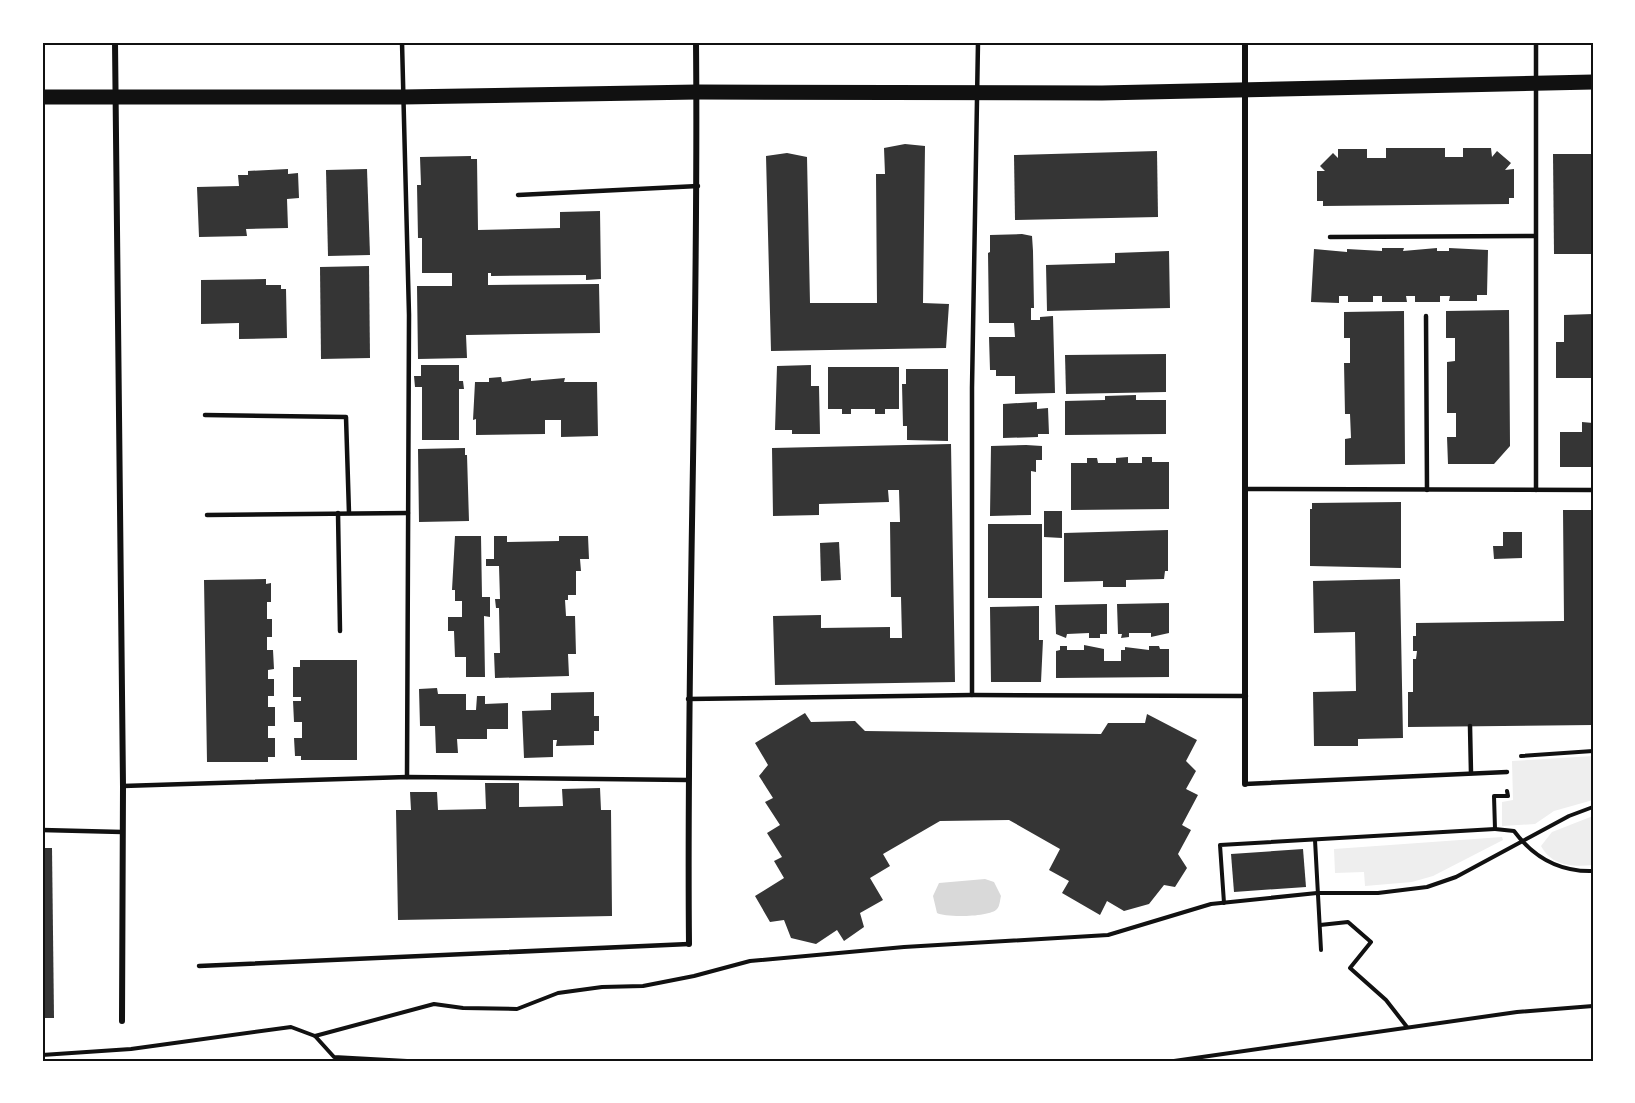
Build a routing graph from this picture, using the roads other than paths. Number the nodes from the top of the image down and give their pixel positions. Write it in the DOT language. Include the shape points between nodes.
graph roads {
  1 [pos="115,42"];
  2 [pos="402,42"];
  3 [pos="696,42"];
  4 [pos="978,42"];
  5 [pos="1245,42"];
  6 [pos="1536,42"];
  7 [pos="1593,82"];
  8 [pos="1535,83"];
  9 [pos="1245,88"];
  10 [pos="979,91"];
  11 [pos="697,92"];
  12 [pos="115,97"];
  13 [pos="403,97"];
  14 [pos="42,98"];
  15 [pos="698,186"];
  16 [pos="518,195"];
  17 [pos="1535,236"];
  18 [pos="1330,237"];
  19 [pos="1426,316"];
  20 [pos="206,415"];
  21 [pos="1245,489"];
  22 [pos="1427,490"];
  23 [pos="1536,490"];
  24 [pos="1593,490"];
  25 [pos="338,513"];
  26 [pos="349,513"];
  27 [pos="408,513"];
  28 [pos="207,515"];
  29 [pos="340,631"];
  30 [pos="972,695"];
  31 [pos="1246,696"];
  32 [pos="688,699"];
  33 [pos="1470,726"];
  34 [pos="1506,772"];
  35 [pos="1471,773"];
  36 [pos="407,777"];
  37 [pos="688,780"];
  38 [pos="1245,784"];
  39 [pos="123,786"];
  40 [pos="42,830"];
  41 [pos="122,832"];
  42 [pos="689,944"];
  43 [pos="199,966"];
  44 [pos="122,1021"];
  1 -- 12 [label="street"];
  2 -- 13 [label="lane"];
  3 -- 11 [label="street"];
  4 -- 10 [label="lane"];
  5 -- 9 [label="street"];
  6 -- 8 [label="lane"];
  7 -- 8 [label="main road"];
  8 -- 9 [label="main road"];
  8 -- 17 [label="lane"];
  9 -- 10 [label="main road" via="1102,93"];
  9 -- 21 [label="street"];
  10 -- 11 [label="main road"];
  10 -- 30 [label="lane" via="972,388"];
  11 -- 13 [label="main road"];
  11 -- 15 [label="street"];
  12 -- 13 [label="main road"];
  12 -- 14 [label="main road"];
  12 -- 39 [label="street"];
  13 -- 27 [label="lane" via="409,315"];
  15 -- 16 [label="lane"];
  15 -- 32 [label="street"];
  17 -- 18 [label="lane"];
  17 -- 23 [label="lane"];
  19 -- 22 [label="lane"];
  20 -- 26 [label="lane" via="346,417"];
  21 -- 22 [label="lane"];
  21 -- 31 [label="street"];
  22 -- 23 [label="lane"];
  23 -- 24 [label="lane"];
  25 -- 26 [label="lane"];
  25 -- 28 [label="lane"];
  25 -- 29 [label="lane"];
  26 -- 27 [label="lane"];
  27 -- 36 [label="lane"];
  30 -- 31 [label="lane"];
  30 -- 32 [label="lane"];
  31 -- 38 [label="street"];
  32 -- 37 [label="street"];
  33 -- 35 [label="lane"];
  34 -- 35 [label="lane"];
  35 -- 38 [label="lane"];
  36 -- 37 [label="lane"];
  36 -- 39 [label="lane"];
  37 -- 42 [label="street"];
  39 -- 41 [label="street"];
  40 -- 41 [label="lane"];
  41 -- 44 [label="street"];
  42 -- 43 [label="lane"];
}
